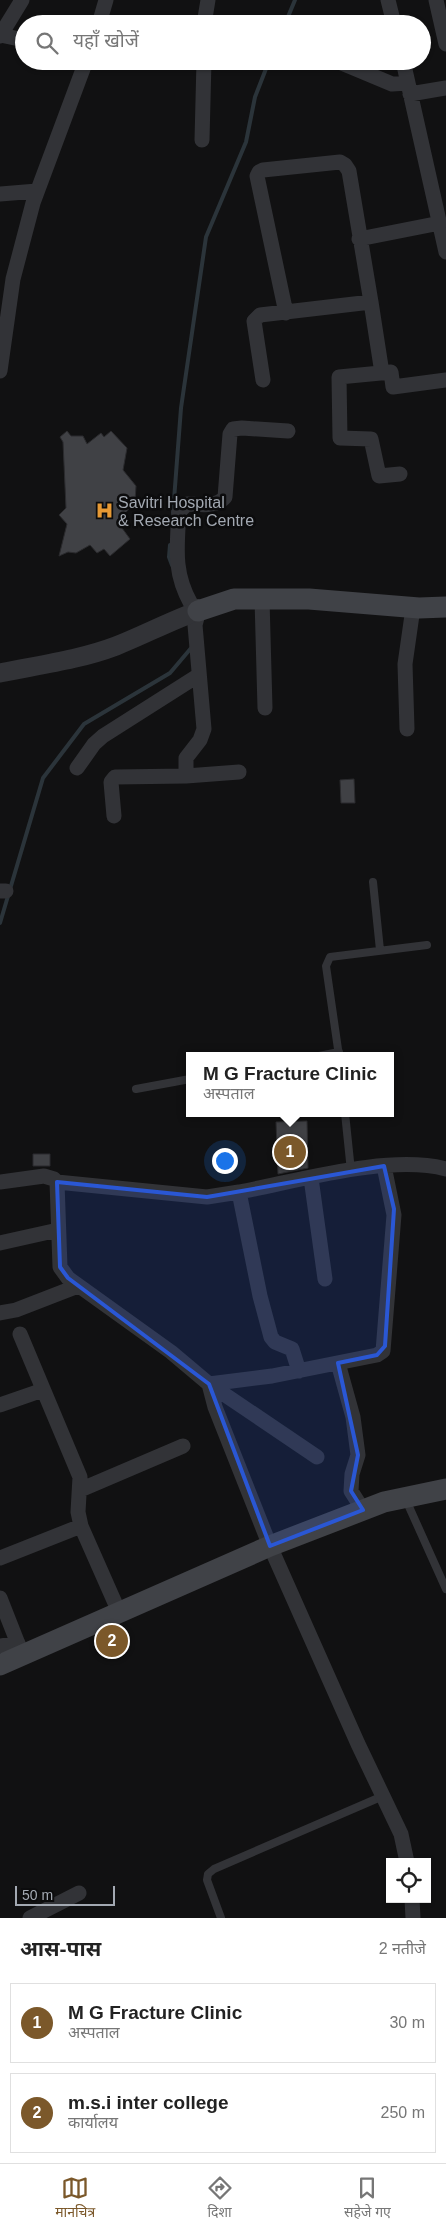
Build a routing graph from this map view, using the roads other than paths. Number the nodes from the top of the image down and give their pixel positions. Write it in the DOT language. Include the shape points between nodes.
graph roads {
  1 [pos="22,0"];
  2 [pos="106,0"];
  3 [pos="208,0"];
  4 [pos="388,0"];
  5 [pos="436,0"];
  6 [pos="102,15"];
  7 [pos="206,15"];
  8 [pos="392,15"];
  9 [pos="0,35"];
  10 [pos="15,38"];
  11 [pos="446,44"];
  12 [pos="83,70"];
  13 [pos="204,70"];
  14 [pos="359,70"];
  15 [pos="404,70"];
  16 [pos="446,88"];
  17 [pos="409,89"];
  18 [pos="202,140"];
  19 [pos="37,192"];
  20 [pos="0,194"];
  21 [pos="440,222"];
  22 [pos="360,239"];
  23 [pos="446,252"];
  24 [pos="7,278"];
  25 [pos="371,302"];
  26 [pos="286,313"];
  27 [pos="0,371"];
  28 [pos="382,373"];
  29 [pos="263,380"];
  30 [pos="446,380"];
  31 [pos="288,431"];
  32 [pos="400,474"];
  33 [pos="262,599"];
  34 [pos="446,607"];
  35 [pos="414,608"];
  36 [pos="197,611"];
  37 [pos="0,673"];
  38 [pos="199,675"];
  39 [pos="265,708"];
  40 [pos="407,729"];
  41 [pos="77,768"];
  42 [pos="239,772"];
  43 [pos="186,776"];
  44 [pos="114,816"];
  45 [pos="373,882"];
  46 [pos="427,945"];
  47 [pos="380,950"];
  48 [pos="339,1052"];
  49 [pos="186,1080"];
  50 [pos="136,1089"];
  51 [pos="345,1117"];
  52 [pos="384,1166"];
  53 [pos="446,1169"];
  54 [pos="351,1170"];
  55 [pos="311,1178"];
  56 [pos="0,1182"];
  57 [pos="57,1182"];
  58 [pos="239,1192"];
  59 [pos="58,1230"];
  60 [pos="0,1243"];
  61 [pos="325,1279"];
  62 [pos="78,1286"];
  63 [pos="0,1313"];
  64 [pos="20,1334"];
  65 [pos="338,1363"];
  66 [pos="298,1371"];
  67 [pos="209,1384"];
  68 [pos="44,1390"];
  69 [pos="0,1405"];
  70 [pos="183,1446"];
  71 [pos="317,1457"];
  72 [pos="446,1489"];
  73 [pos="80,1490"];
  74 [pos="406,1498"];
  75 [pos="364,1510"];
  76 [pos="82,1526"];
  77 [pos="270,1546"];
  78 [pos="0,1558"];
  79 [pos="446,1589"];
  80 [pos="0,1598"];
  81 [pos="119,1612"];
  82 [pos="0,1646"];
  83 [pos="20,1649"];
  84 [pos="0,1665"];
  85 [pos="383,1796"];
  86 [pos="406,1858"];
  87 [pos="79,1893"];
  88 [pos="412,1903"];
  89 [pos="30,1918"];
  90 [pos="221,1918"];
  91 [pos="413,1918"];
  1 -- 9 [label="street"];
  2 -- 6 [label="street"];
  3 -- 7 [label="street"];
  4 -- 8 [label="street"];
  5 -- 11 [label="street"];
  9 -- 10 [label="street"];
  12 -- 19 [label="street"];
  13 -- 18 [label="street"];
  14 -- 17 [label="street"];
  15 -- 17 [label="street"];
  16 -- 17 [label="street"];
  17 -- 21 [label="street"];
  19 -- 20 [label="street"];
  19 -- 24 [label="street"];
  21 -- 22 [label="street"];
  21 -- 23 [label="street"];
  22 -- 25 [label="street"];
  22 -- 26 [label="street" via="349,172 345,165 340,162 259,172 256,176"];
  24 -- 27 [label="street"];
  25 -- 26 [label="street"];
  25 -- 28 [label="street"];
  26 -- 29 [label="street" via="260,315 254,321"];
  28 -- 30 [label="street" via="391,372 393,387"];
  28 -- 32 [label="street" via="339,377 340,438 371,439 379,476"];
  31 -- 36 [label="street" via="233,429 225,497 221,503 187,504 179,512 176,560 179,576"];
  33 -- 35 [label="main road" via="309,599"];
  33 -- 36 [label="main road" via="234,599"];
  33 -- 39 [label="street"];
  34 -- 35 [label="main road"];
  35 -- 40 [label="street" via="405,664"];
  36 -- 37 [label="street" via="116,646"];
  36 -- 38 [label="street"];
  38 -- 41 [label="street" via="102,736"];
  38 -- 43 [label="street" via="204,729 186,758"];
  42 -- 43 [label="street"];
  43 -- 44 [label="street" via="115,777 111,782"];
  45 -- 47 [label="lane"];
  46 -- 47 [label="lane"];
  47 -- 48 [label="lane" via="336,955 328,961 326,966"];
  49 -- 50 [label="lane"];
  51 -- 54 [label="lane"];
  52 -- 53 [label="street" via="436,1166"];
  52 -- 54 [label="street"];
  52 -- 65 [label="street" via="394,1215 385,1346 377,1355"];
  54 -- 55 [label="street"];
  55 -- 58 [label="street"];
  55 -- 61 [label="street"];
  56 -- 57 [label="street" via="44,1176"];
  57 -- 58 [label="street" via="207,1197"];
  57 -- 59 [label="street"];
  58 -- 66 [label="street" via="271,1337 292,1349"];
  59 -- 60 [label="street"];
  59 -- 62 [label="street" via="60,1268"];
  62 -- 63 [label="street"];
  62 -- 67 [label="street" via="171,1352"];
  64 -- 68 [label="street"];
  65 -- 66 [label="street"];
  65 -- 75 [label="street" via="353,1416 358,1455 351,1491"];
  66 -- 67 [label="street"];
  67 -- 71 [label="street"];
  67 -- 77 [label="street"];
  68 -- 69 [label="street"];
  68 -- 73 [label="street" via="80,1476"];
  70 -- 73 [label="street"];
  72 -- 74 [label="main road"];
  73 -- 76 [label="street" via="78,1512"];
  74 -- 75 [label="main road"];
  74 -- 79 [label="lane"];
  75 -- 77 [label="main road"];
  76 -- 78 [label="street"];
  76 -- 81 [label="street"];
  77 -- 81 [label="main road"];
  77 -- 85 [label="street"];
  80 -- 83 [label="street"];
  81 -- 83 [label="main road"];
  82 -- 83 [label="street"];
  83 -- 84 [label="main road"];
  85 -- 86 [label="street" via="401,1834"];
  85 -- 90 [label="lane" via="214,1869 207,1880"];
  87 -- 89 [label="street"];
  88 -- 91 [label="street"];
}
